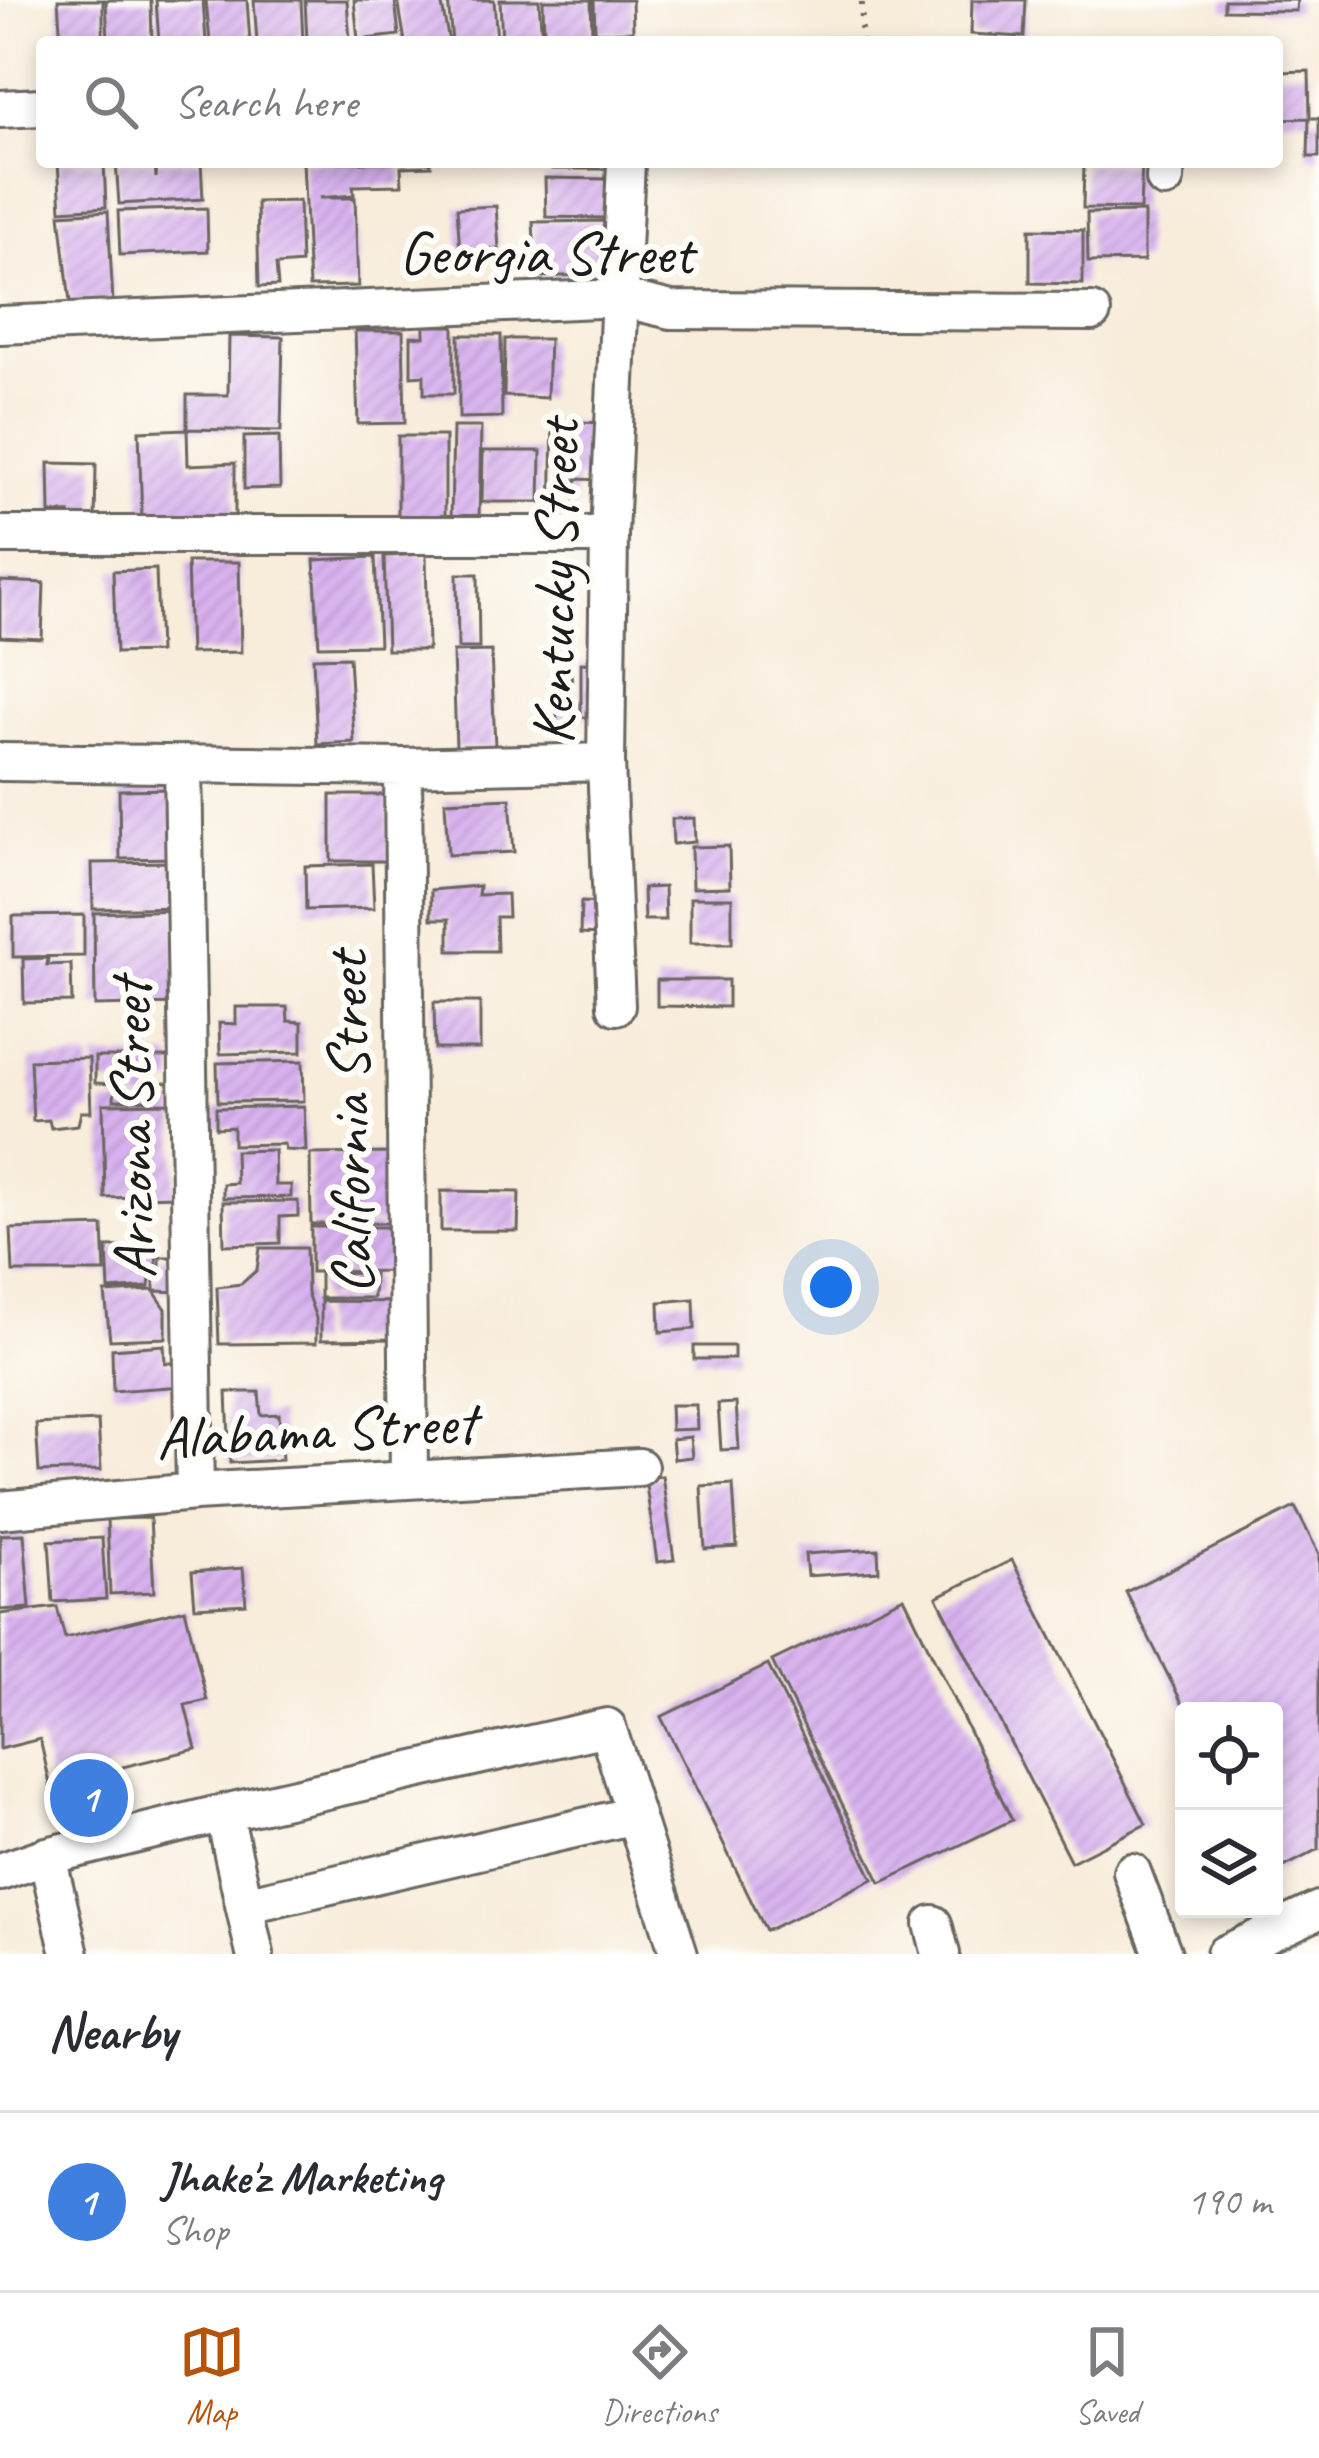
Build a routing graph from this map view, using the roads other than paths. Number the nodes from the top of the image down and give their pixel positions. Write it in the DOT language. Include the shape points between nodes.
graph roads {
  1 [pos="36,106"];
  2 [pos="0,109"];
  3 [pos="626,168"];
  4 [pos="621,298"];
  5 [pos="1092,312"];
  6 [pos="0,325"];
  7 [pos="0,535"];
  8 [pos="609,536"];
  9 [pos="0,762"];
  10 [pos="606,762"];
  11 [pos="183,764"];
  12 [pos="403,767"];
  13 [pos="616,1006"];
  14 [pos="639,1468"];
  15 [pos="409,1478"];
  16 [pos="195,1492"];
  17 [pos="0,1510"];
  18 [pos="224,1813"];
  19 [pos="635,1815"];
  20 [pos="47,1856"];
  21 [pos="0,1872"];
  22 [pos="1132,1872"];
  23 [pos="244,1905"];
  24 [pos="1319,1910"];
  25 [pos="70,1954"];
  26 [pos="255,1954"];
  27 [pos="679,1954"];
  28 [pos="1162,1954"];
  29 [pos="1226,1954"];
  1 -- 2 [label="street"];
  3 -- 4 [label="street, Kentucky Street"];
  4 -- 5 [label="street, Georgia Street" via="671,310"];
  4 -- 6 [label="street, Georgia Street"];
  4 -- 8 [label="street, Kentucky Street"];
  7 -- 8 [label="street"];
  8 -- 10 [label="street, Kentucky Street"];
  9 -- 11 [label="street"];
  10 -- 12 [label="street"];
  10 -- 13 [label="street, Kentucky Street"];
  11 -- 12 [label="street"];
  11 -- 16 [label="street, Arizona Street"];
  12 -- 15 [label="street, California Street"];
  14 -- 15 [label="street, Alabama Street"];
  15 -- 16 [label="street, Alabama Street"];
  16 -- 17 [label="street, Alabama Street"];
  18 -- 19 [label="street" via="607,1727"];
  18 -- 20 [label="street"];
  18 -- 23 [label="street"];
  19 -- 23 [label="street"];
  19 -- 27 [label="street"];
  20 -- 21 [label="street"];
  20 -- 25 [label="street"];
  22 -- 28 [label="street"];
  23 -- 26 [label="street"];
  24 -- 29 [label="street"];
}
